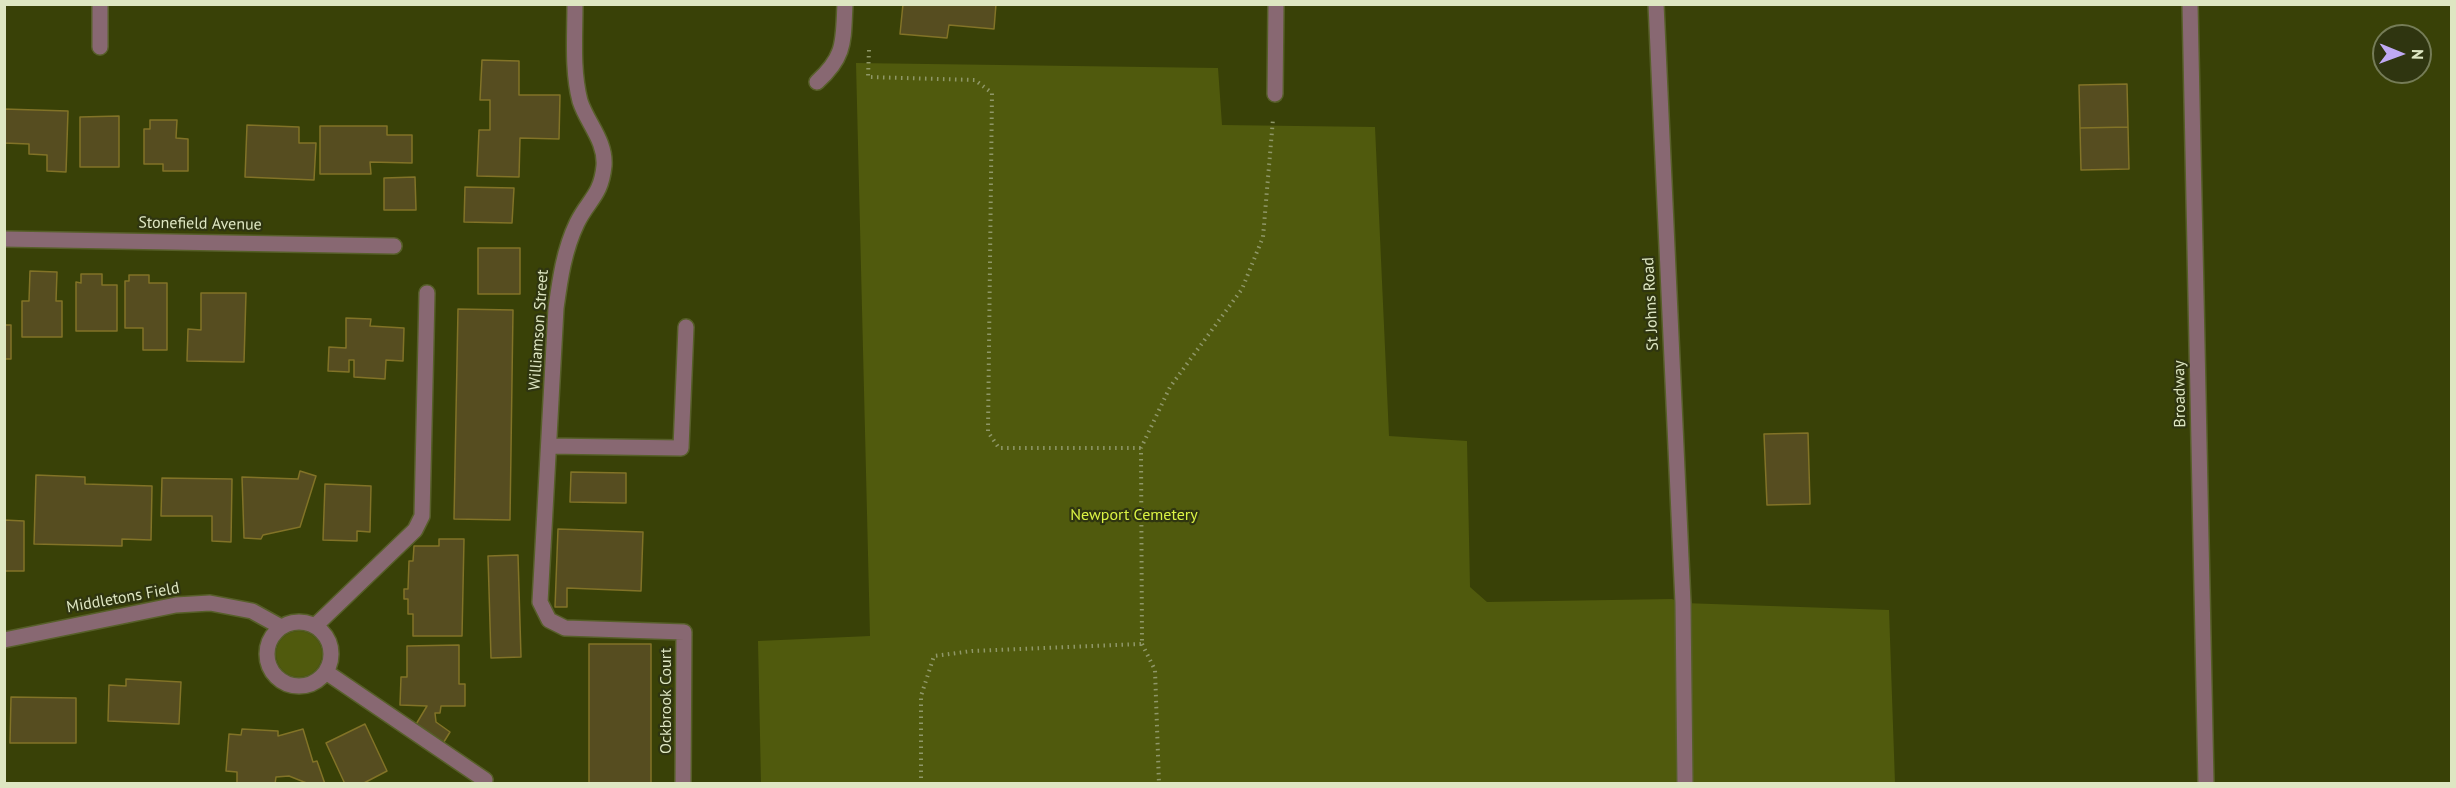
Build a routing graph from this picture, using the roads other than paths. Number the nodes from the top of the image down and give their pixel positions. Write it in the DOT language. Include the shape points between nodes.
graph roads {
  1 [pos="100,4"];
  2 [pos="574,4"];
  3 [pos="845,4"];
  4 [pos="1276,4"];
  5 [pos="1656,4"];
  6 [pos="2190,4"];
  7 [pos="100,47"];
  8 [pos="817,82"];
  9 [pos="1275,94"];
  10 [pos="4,239"];
  11 [pos="394,246"];
  12 [pos="427,294"];
  13 [pos="686,327"];
  14 [pos="549,446"];
  15 [pos="540,602"];
  16 [pos="315,626"];
  17 [pos="281,627"];
  18 [pos="4,639"];
  19 [pos="326,672"];
  20 [pos="485,780"];
  21 [pos="683,783"];
  22 [pos="1685,783"];
  23 [pos="2206,783"];
  1 -- 7 [label="street"];
  2 -- 14 [label="street, Williamson Street" via="575,69 581,102 598,137 604,164 598,192 577,222 562,264"];
  3 -- 8 [label="street" via="842,46 833,68"];
  4 -- 9 [label="street"];
  5 -- 22 [label="street, St Johns Road" via="1683,603"];
  6 -- 23 [label="street, Broadway"];
  10 -- 11 [label="street, Stonefield Avenue"];
  12 -- 16 [label="street" via="422,516 415,530"];
  13 -- 14 [label="street" via="681,448"];
  14 -- 15 [label="street, Williamson Street"];
  15 -- 21 [label="street, Ockbrook Court" via="549,620 565,628 684,632"];
  16 -- 17 [label="street" via="298,622"];
  16 -- 19 [label="street" via="324,633 331,652"];
  17 -- 18 [label="street, Middletons Field" via="252,611 210,603"];
  17 -- 19 [label="street" via="269,643 268,663 273,672 289,684 300,686"];
  19 -- 20 [label="street"];
}
